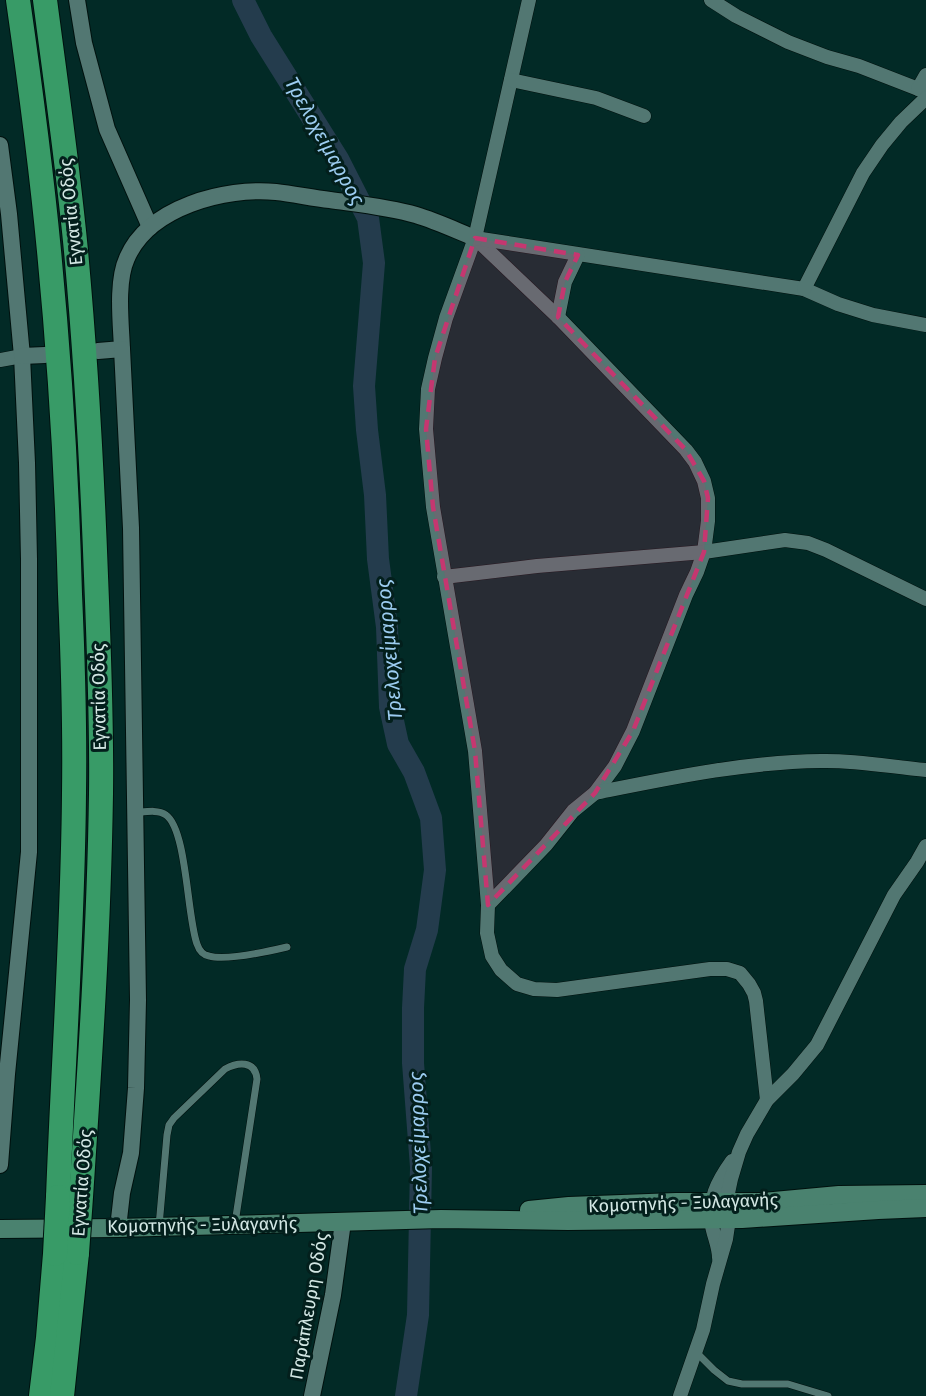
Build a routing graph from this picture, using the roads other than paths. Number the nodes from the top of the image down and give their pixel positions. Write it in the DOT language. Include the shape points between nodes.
graph roads {
  1 [pos="18,0"];
  2 [pos="45,0"];
  3 [pos="77,0"];
  4 [pos="530,0"];
  5 [pos="711,0"];
  6 [pos="926,75"];
  7 [pos="511,80"];
  8 [pos="923,93"];
  9 [pos="644,116"];
  10 [pos="0,145"];
  11 [pos="150,227"];
  12 [pos="475,238"];
  13 [pos="578,255"];
  14 [pos="804,289"];
  15 [pos="558,317"];
  16 [pos="926,325"];
  17 [pos="122,349"];
  18 [pos="98,351"];
  19 [pos="45,355"];
  20 [pos="22,356"];
  21 [pos="0,360"];
  22 [pos="704,552"];
  23 [pos="444,577"];
  24 [pos="926,599"];
  25 [pos="926,770"];
  26 [pos="595,793"];
  27 [pos="135,813"];
  28 [pos="926,846"];
  29 [pos="488,905"];
  30 [pos="287,947"];
  31 [pos="2,1098"];
  32 [pos="766,1100"];
  33 [pos="0,1165"];
  34 [pos="926,1194"];
  35 [pos="70,1197"];
  36 [pos="926,1208"];
  37 [pos="720,1211"];
  38 [pos="343,1222"];
  39 [pos="235,1224"];
  40 [pos="159,1226"];
  41 [pos="118,1228"];
  42 [pos="0,1229"];
  43 [pos="66,1253"];
  44 [pos="696,1352"];
  45 [pos="41,1396"];
  46 [pos="62,1396"];
  47 [pos="312,1396"];
  48 [pos="680,1396"];
  49 [pos="828,1396"];
  1 -- 35 [label="highway, Εγνατία Οδός" via="49,252 68,511 74,802 63,1078"];
  2 -- 35 [label="highway, Εγνατία Οδός" via="64,141 85,365 99,651 98,925"];
  3 -- 11 [label="street" via="107,129"];
  4 -- 7 [label="street"];
  5 -- 8 [label="street" via="788,42"];
  6 -- 8 [label="street"];
  7 -- 9 [label="street" via="597,98"];
  7 -- 12 [label="street"];
  8 -- 14 [label="street" via="863,173"];
  10 -- 20 [label="street"];
  11 -- 12 [label="street" via="173,211 214,197 275,192 415,215"];
  11 -- 17 [label="street" via="126,259 122,274"];
  12 -- 13 [label="street"];
  12 -- 15 [label="street"];
  12 -- 23 [label="street" via="446,318 428,389 426,429"];
  13 -- 14 [label="street"];
  13 -- 15 [label="street" via="565,282"];
  14 -- 16 [label="street" via="873,315"];
  15 -- 22 [label="street" via="695,462 708,498"];
  17 -- 18 [label="street"];
  17 -- 27 [label="street" via="132,528"];
  19 -- 20 [label="street"];
  20 -- 21 [label="street"];
  20 -- 31 [label="street" via="28,490 29,852"];
  22 -- 23 [label="street"];
  22 -- 24 [label="street" via="785,540 808,543"];
  22 -- 26 [label="street" via="633,731"];
  23 -- 29 [label="street" via="475,751"];
  25 -- 26 [label="street" via="823,760 691,774"];
  26 -- 29 [label="street" via="573,811"];
  27 -- 30 [label="lane" via="164,813 175,828 200,951 210,957 225,957"];
  27 -- 41 [label="street" via="136,1088 131,1153"];
  28 -- 32 [label="street" via="894,895 817,1044"];
  29 -- 32 [label="street" via="487,933 492,956 517,984 534,989 557,990 710,969 740,973 756,1001"];
  31 -- 33 [label="street"];
  32 -- 37 [label="street" via="739,1152"];
  34 -- 37 [label="main road, Κομοτηνής - Ξυλαγανής" via="839,1195 763,1202"];
  35 -- 43 [label="highway, Εγνατία Οδός, bridge"];
  36 -- 37 [label="main road, Κομοτηνής - Ξυλαγανής"];
  37 -- 38 [label="main road, Κομοτηνής - Ξυλαγανής" via="568,1221"];
  37 -- 44 [label="street" via="719,1262"];
  38 -- 39 [label="main road, Κομοτηνής - Ξυλαγανής"];
  38 -- 47 [label="street, Παράπλευρη Οδός"];
  39 -- 40 [label="main road, Κομοτηνής - Ξυλαγανής"];
  39 -- 40 [label="lane" via="257,1079 254,1069 242,1063 225,1069 169,1125"];
  40 -- 41 [label="main road, Κομοτηνής - Ξυλαγανής"];
  41 -- 42 [label="main road, Κομοτηνής - Ξυλαγανής"];
  43 -- 45 [label="highway, Εγνατία Οδός" via="48,1338"];
  43 -- 46 [label="highway, Εγνατία Οδός"];
  44 -- 48 [label="street"];
  44 -- 49 [label="lane" via="728,1381 788,1384"];
}
